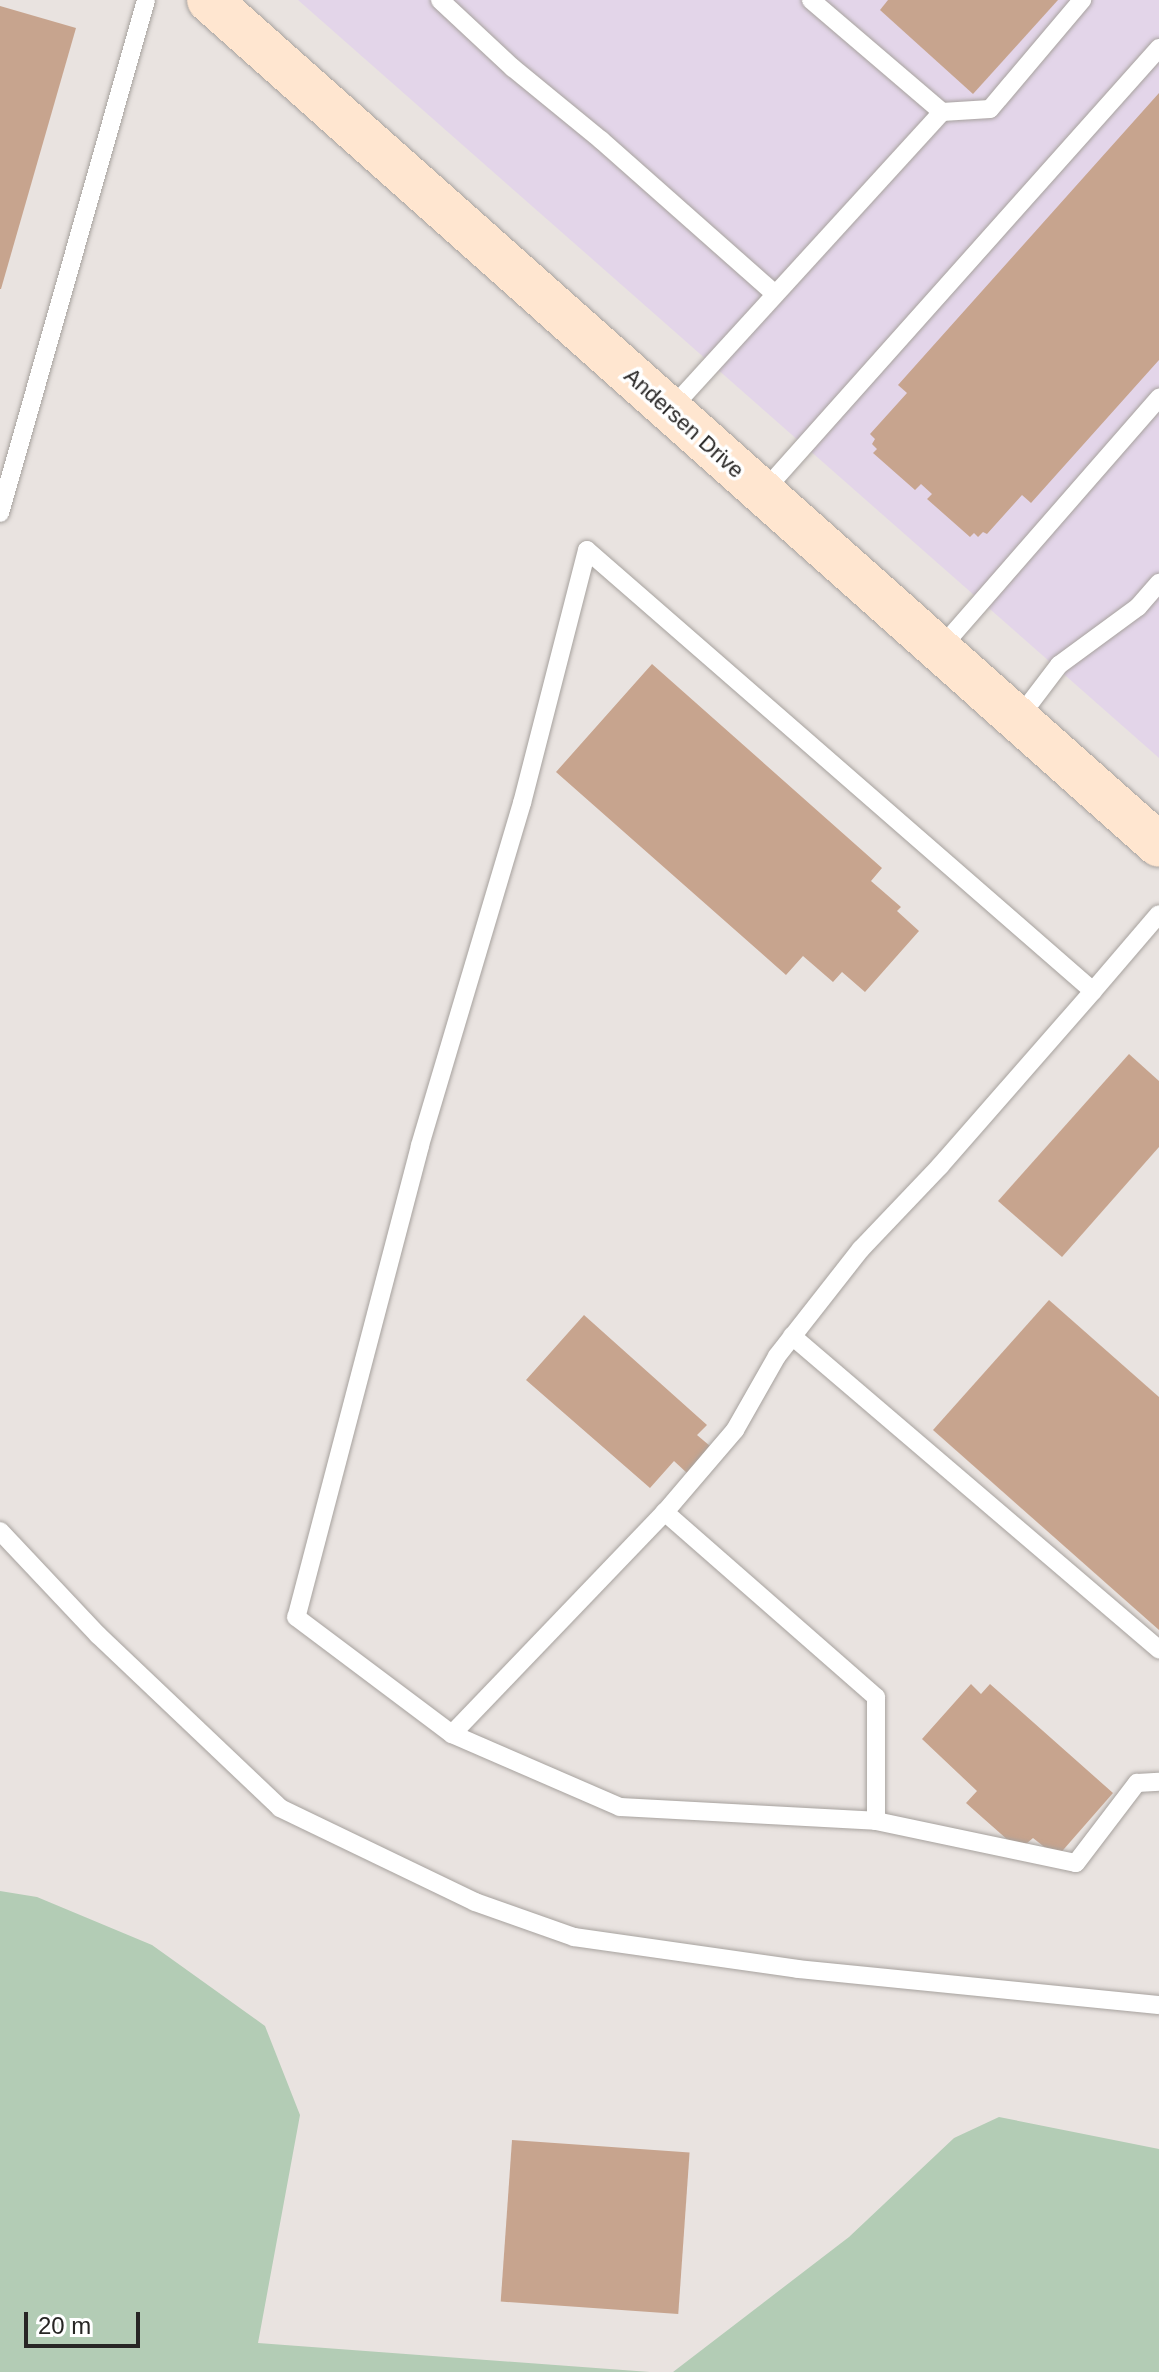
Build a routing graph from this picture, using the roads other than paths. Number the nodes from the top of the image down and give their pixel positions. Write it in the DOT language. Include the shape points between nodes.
graph roads {
  1 [pos="146,0"];
  2 [pos="440,0"];
  3 [pos="811,0"];
  4 [pos="1082,0"];
  5 [pos="216,2"];
  6 [pos="1159,48"];
  7 [pos="942,112"];
  8 [pos="774,293"];
  9 [pos="1159,398"];
  10 [pos="670,410"];
  11 [pos="763,492"];
  12 [pos="0,513"];
  13 [pos="1159,583"];
  14 [pos="939,650"];
  15 [pos="1018,719"];
  16 [pos="1159,845"];
  17 [pos="1159,914"];
  18 [pos="1093,991"];
  19 [pos="792,1336"];
  20 [pos="665,1512"];
  21 [pos="0,1531"];
  22 [pos="1159,1650"];
  23 [pos="452,1734"];
  24 [pos="1159,1782"];
  25 [pos="876,1821"];
  26 [pos="1159,2005"];
  1 -- 12 [label="lane"];
  2 -- 8 [label="lane"];
  3 -- 7 [label="lane"];
  4 -- 7 [label="lane" via="990,109"];
  5 -- 10 [label="main road, Andersen Drive"];
  6 -- 11 [label="lane"];
  7 -- 8 [label="lane"];
  8 -- 10 [label="lane"];
  9 -- 14 [label="lane"];
  10 -- 11 [label="main road, Andersen Drive"];
  11 -- 14 [label="main road, Andersen Drive"];
  13 -- 15 [label="lane" via="1138,607 1059,665"];
  14 -- 15 [label="main road, Andersen Drive"];
  15 -- 16 [label="main road, Andersen Drive"];
  17 -- 18 [label="lane"];
  18 -- 19 [label="lane" via="861,1249"];
  18 -- 23 [label="lane" via="587,550 522,803 420,1146 296,1617"];
  19 -- 20 [label="lane" via="735,1430"];
  19 -- 22 [label="lane"];
  20 -- 23 [label="lane"];
  20 -- 25 [label="lane" via="876,1697"];
  21 -- 26 [label="lane" via="98,1635 280,1808 475,1902 574,1937 798,1969"];
  23 -- 25 [label="lane" via="620,1807"];
  24 -- 25 [label="lane" via="1137,1783 1076,1863"];
}
